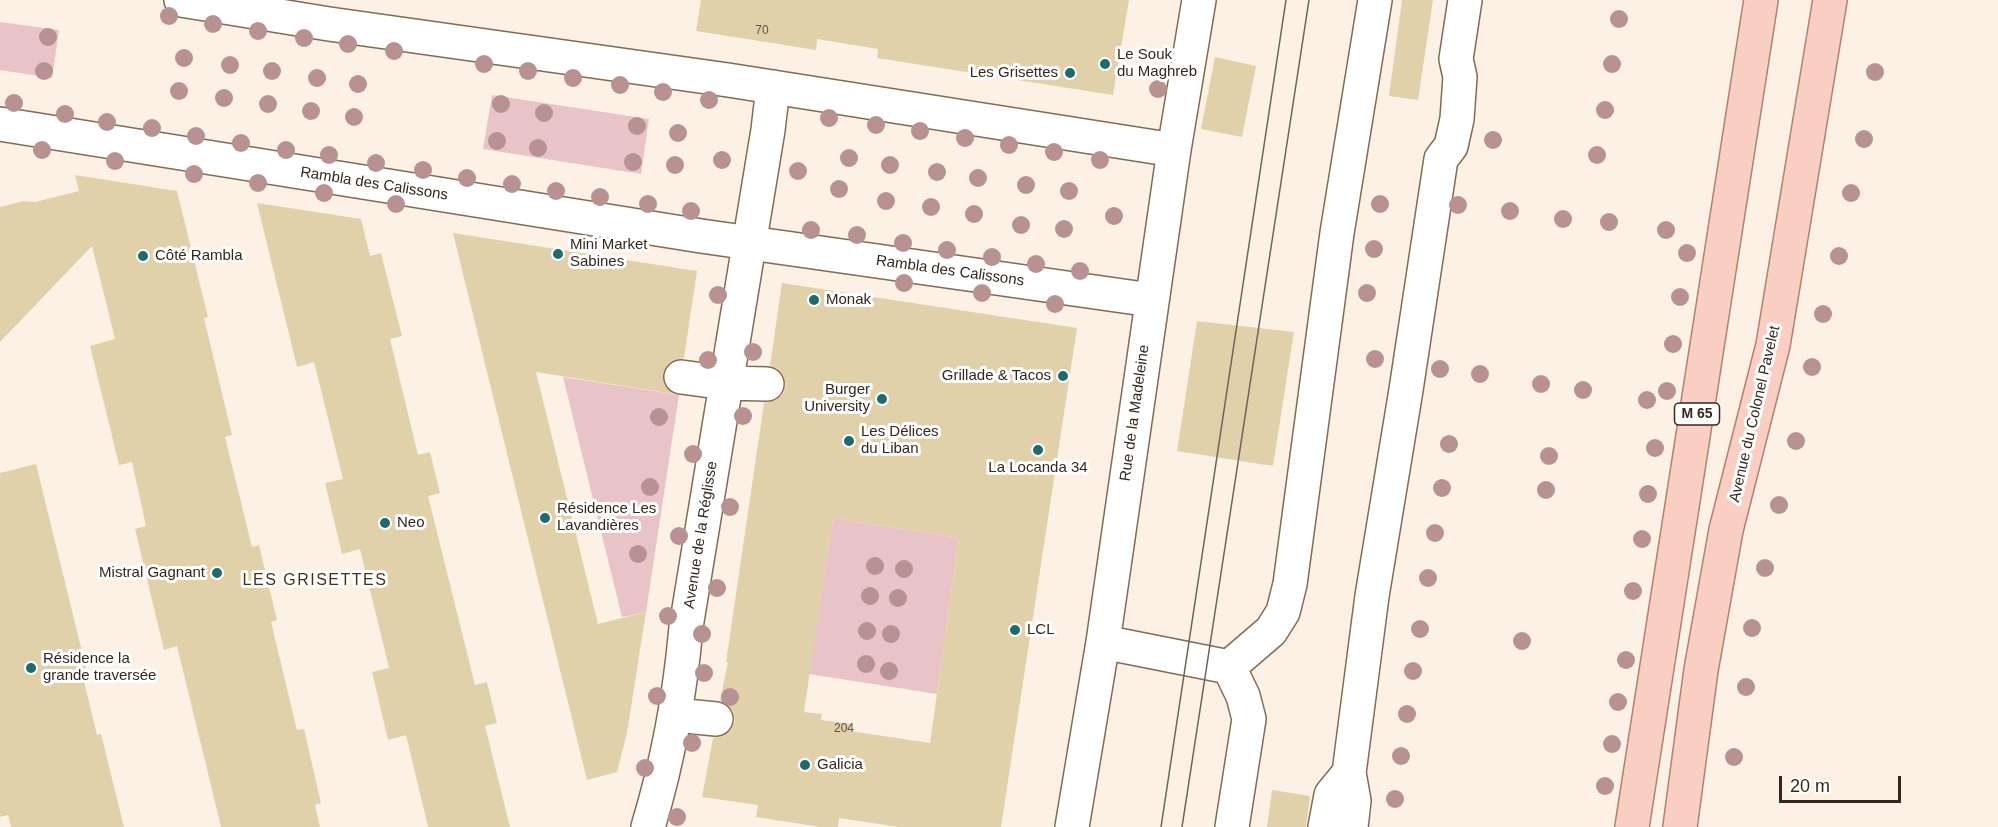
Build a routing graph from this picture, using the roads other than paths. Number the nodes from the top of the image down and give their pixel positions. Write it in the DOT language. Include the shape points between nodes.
graph roads {
  1 [pos="181,0"];
  2 [pos="1199,0"];
  3 [pos="1375,0"];
  4 [pos="1465,0"];
  5 [pos="1761,0"];
  6 [pos="1830,0"];
  7 [pos="1456,59"];
  8 [pos="773,87"];
  9 [pos="0,124"];
  10 [pos="1174,150"];
  11 [pos="1441,159"];
  12 [pos="749,242"];
  13 [pos="1151,300"];
  14 [pos="681,377"];
  15 [pos="726,383"];
  16 [pos="767,384"];
  17 [pos="1103,642"];
  18 [pos="1229,667"];
  19 [pos="675,715"];
  20 [pos="716,719"];
  21 [pos="1349,772"];
  22 [pos="648,827"];
  23 [pos="1072,827"];
  24 [pos="1232,827"];
  25 [pos="1325,827"];
  26 [pos="1351,827"];
  27 [pos="1632,827"];
  28 [pos="1680,827"];
  1 -- 8 [label="street"];
  2 -- 10 [label="street, Rue de la Madeleine"];
  3 -- 18 [label="street" via="1337,233 1290,584 1283,612 1271,632"];
  4 -- 7 [label="street"];
  5 -- 27 [label="main road, M 65"];
  6 -- 28 [label="main road, Avenue du Colonel Pavelet" via="1773,345 1726,530 1701,670"];
  7 -- 11 [label="street" via="1460,77 1457,119 1451,146"];
  7 -- 11 [label="street" via="1439,78 1430,143"];
  8 -- 10 [label="street" via="823,89"];
  8 -- 12 [label="street"];
  9 -- 12 [label="street, Rambla des Calissons"];
  10 -- 13 [label="street, Rue de la Madeleine"];
  11 -- 21 [label="street" via="1372,596"];
  12 -- 13 [label="street, Rambla des Calissons"];
  12 -- 15 [label="street, Avenue de la Réglisse"];
  13 -- 17 [label="street, Rue de la Madeleine"];
  14 -- 15 [label="street"];
  15 -- 16 [label="street"];
  15 -- 19 [label="street, Avenue de la Réglisse"];
  17 -- 18 [label="street"];
  17 -- 23 [label="street, Rue de la Madeleine"];
  18 -- 24 [label="street" via="1249,719"];
  19 -- 20 [label="street"];
  19 -- 22 [label="street, Avenue de la Réglisse"];
  21 -- 25 [label="street" via="1331,795"];
  21 -- 26 [label="street" via="1354,801"];
}
